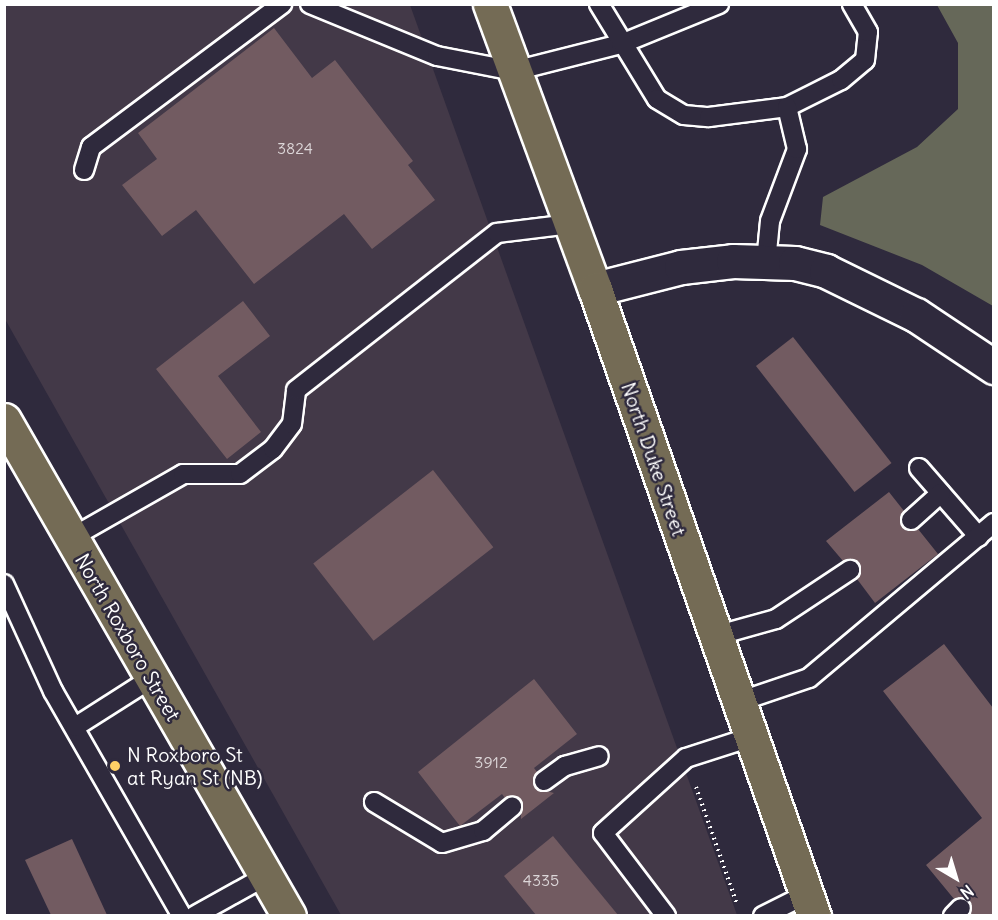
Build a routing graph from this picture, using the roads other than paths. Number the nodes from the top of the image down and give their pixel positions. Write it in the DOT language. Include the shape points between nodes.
graph roads {
  1 [pos="282,4"];
  2 [pos="310,4"];
  3 [pos="490,4"];
  4 [pos="599,4"];
  5 [pos="719,4"];
  6 [pos="852,4"];
  7 [pos="621,44"];
  8 [pos="514,70"];
  9 [pos="787,107"];
  10 [pos="84,170"];
  11 [pos="570,224"];
  12 [pos="766,262"];
  13 [pos="595,289"];
  14 [pos="993,367"];
  15 [pos="9,439"];
  16 [pos="919,468"];
  17 [pos="941,493"];
  18 [pos="911,519"];
  19 [pos="993,523"];
  20 [pos="979,537"];
  21 [pos="71,538"];
  22 [pos="850,570"];
  23 [pos="4,584"];
  24 [pos="715,636"];
  25 [pos="152,678"];
  26 [pos="738,702"];
  27 [pos="75,727"];
  28 [pos="751,737"];
  29 [pos="599,756"];
  30 [pos="544,781"];
  31 [pos="374,802"];
  32 [pos="512,807"];
  33 [pos="266,876"];
  34 [pos="811,905"];
  35 [pos="182,915"];
  36 [pos="194,915"];
  37 [pos="289,915"];
  38 [pos="666,915"];
  39 [pos="763,915"];
  1 -- 10 [label="lane" via="91,147"];
  2 -- 8 [label="lane" via="436,56"];
  3 -- 8 [label="main road, North Duke Street"];
  4 -- 7 [label="lane"];
  5 -- 7 [label="lane"];
  6 -- 9 [label="lane" via="868,32 865,60 841,80"];
  7 -- 8 [label="lane"];
  7 -- 9 [label="lane" via="657,99 684,115 709,117"];
  8 -- 11 [label="main road, North Duke Street"];
  9 -- 12 [label="lane" via="797,149 770,221"];
  11 -- 13 [label="main road, North Duke Street"];
  11 -- 21 [label="lane" via="497,233 296,390 292,424 273,449 240,474 183,474"];
  12 -- 13 [label="street" via="681,267"];
  12 -- 14 [label="street" via="795,263 826,271 916,315"];
  13 -- 24 [label="main road, North Duke Street"];
  15 -- 21 [label="main road, North Roxboro Street"];
  16 -- 17 [label="lane"];
  17 -- 18 [label="lane"];
  17 -- 20 [label="lane"];
  19 -- 20 [label="lane"];
  20 -- 26 [label="lane" via="809,678"];
  21 -- 25 [label="main road, North Roxboro Street"];
  22 -- 24 [label="lane" via="776,619"];
  23 -- 27 [label="lane" via="53,692"];
  24 -- 26 [label="main road, North Duke Street"];
  25 -- 27 [label="lane"];
  25 -- 33 [label="main road, North Roxboro Street"];
  26 -- 28 [label="main road, North Duke Street"];
  27 -- 35 [label="lane"];
  28 -- 34 [label="main road, North Duke Street"];
  28 -- 38 [label="lane" via="686,758 603,833"];
  29 -- 30 [label="lane" via="565,766"];
  31 -- 32 [label="lane" via="442,843 483,831"];
  33 -- 36 [label="lane"];
  33 -- 37 [label="main road, North Roxboro Street"];
  34 -- 39 [label="lane"];
}
